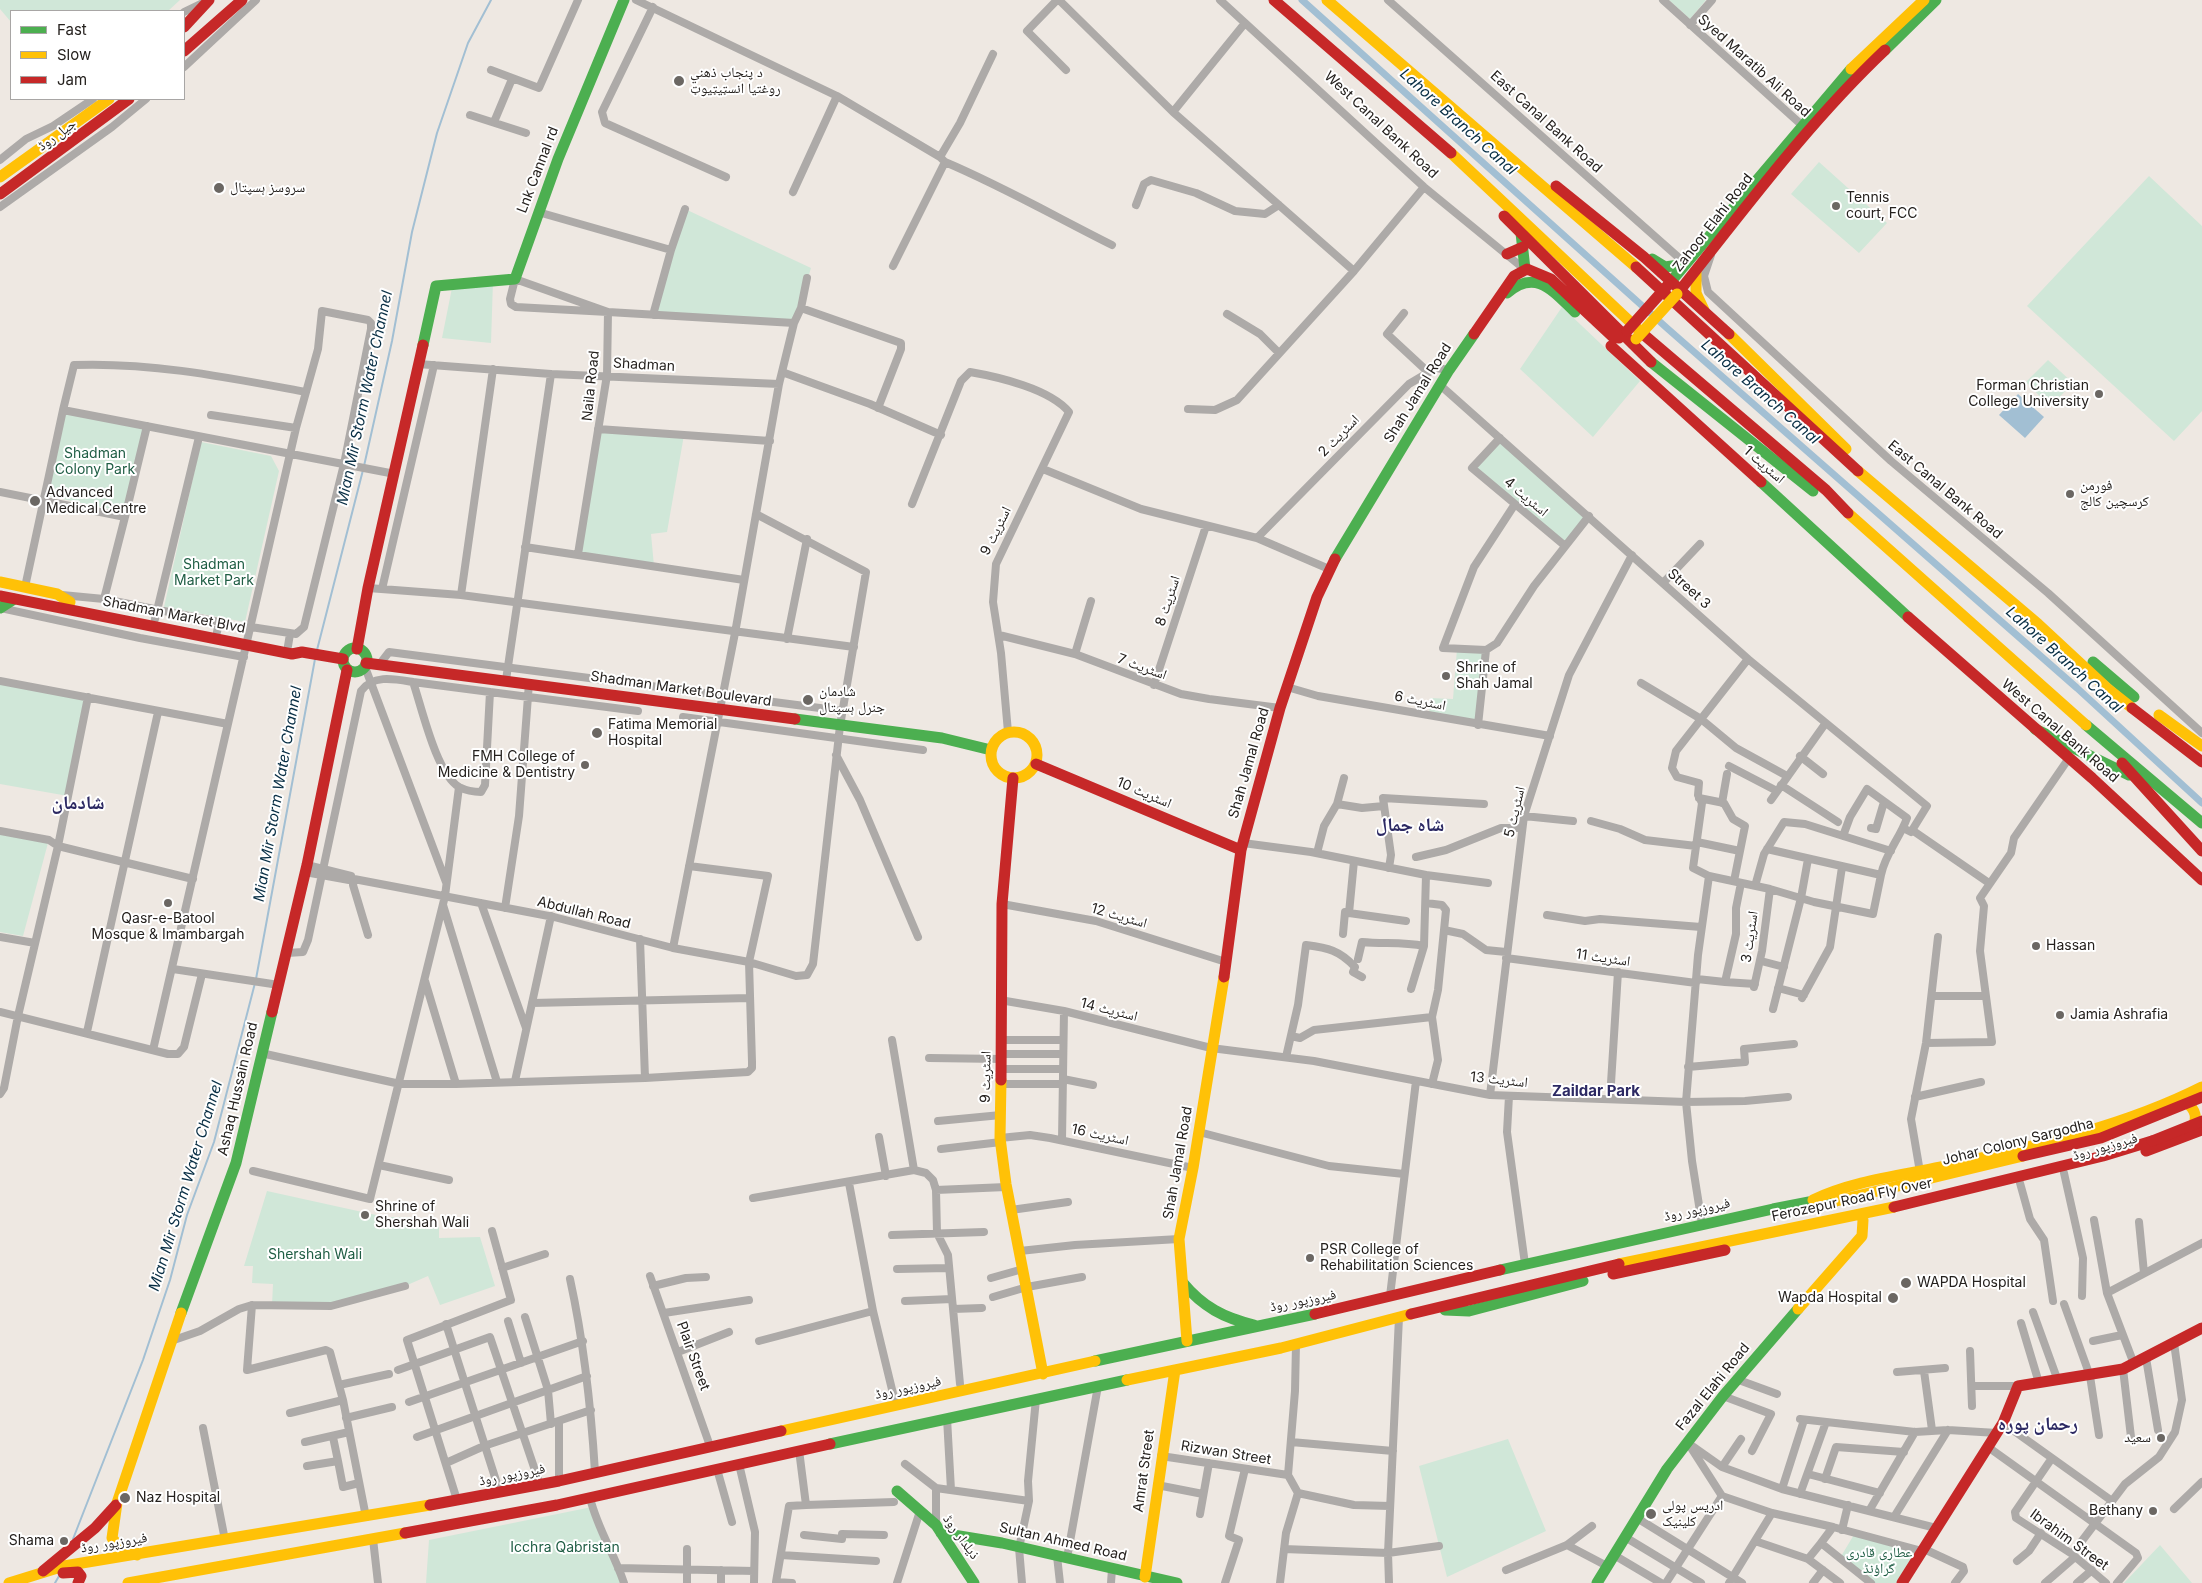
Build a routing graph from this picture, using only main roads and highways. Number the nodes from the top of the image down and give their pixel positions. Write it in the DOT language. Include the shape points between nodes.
graph roads {
  1 [pos="209,0"];
  2 [pos="624,0"];
  3 [pos="1274,0"];
  4 [pos="1924,0"];
  5 [pos="1936,0"];
  6 [pos="1330,1"];
  7 [pos="238,2"];
  8 [pos="185,26"];
  9 [pos="185,50"];
  10 [pos="108,100"];
  11 [pos="128,100"];
  12 [pos="1464,120"];
  13 [pos="1804,127"];
  14 [pos="1440,145"];
  15 [pos="1,174"];
  16 [pos="0,194"];
  17 [pos="1521,233"];
  18 [pos="1523,247"];
  19 [pos="1507,254"];
  20 [pos="1644,257"];
  21 [pos="1686,264"];
  22 [pos="1524,269"];
  23 [pos="1696,271"];
  24 [pos="1669,284"];
  25 [pos="1678,292"];
  26 [pos="1495,302"];
  27 [pos="1704,310"];
  28 [pos="1630,337"];
  29 [pos="1611,346"];
  30 [pos="1628,361"];
  31 [pos="1852,516"];
  32 [pos="1922,524"];
  33 [pos="0,582"];
  34 [pos="0,589"];
  35 [pos="0,596"];
  36 [pos="14,599"];
  37 [pos="70,602"];
  38 [pos="1896,606"];
  39 [pos="0,608"];
  40 [pos="2038,624"];
  41 [pos="247,642"];
  42 [pos="357,649"];
  43 [pos="345,664"];
  44 [pos="366,665"];
  45 [pos="2085,724"];
  46 [pos="2036,729"];
  47 [pos="2202,746"];
  48 [pos="991,750"];
  49 [pos="2202,762"];
  50 [pos="1036,764"];
  51 [pos="1013,778"];
  52 [pos="2135,778"];
  53 [pos="2202,823"];
  54 [pos="1242,847"];
  55 [pos="2202,851"];
  56 [pos="2202,880"];
  57 [pos="2202,1087"];
  58 [pos="2202,1098"];
  59 [pos="2173,1102"];
  60 [pos="2202,1122"];
  61 [pos="2197,1131"];
  62 [pos="1836,1201"];
  63 [pos="1809,1202"];
  64 [pos="1863,1220"];
  65 [pos="1183,1283"];
  66 [pos="1504,1290"];
  67 [pos="1427,1310"];
  68 [pos="1255,1325"];
  69 [pos="2202,1328"];
  70 [pos="1187,1341"];
  71 [pos="1175,1370"];
  72 [pos="1043,1374"];
  73 [pos="560,1481"];
  74 [pos="895,1497"];
  75 [pos="117,1503"];
  76 [pos="557,1505"];
  77 [pos="366,1517"];
  78 [pos="938,1529"];
  79 [pos="373,1538"];
  80 [pos="137,1555"];
  81 [pos="53,1567"];
  82 [pos="29,1576"];
  83 [pos="1145,1577"];
  84 [pos="166,1580"];
  85 [pos="8,1583"];
  86 [pos="78,1583"];
  87 [pos="128,1583"];
  88 [pos="974,1583"];
  89 [pos="1177,1583"];
  90 [pos="1597,1583"];
  91 [pos="1902,1583"];
  1 -- 8 [label="main road"];
  2 -- 42 [label="main road, Lnk Cannal rd" via="538,212 515,280 436,286"];
  3 -- 14 [label="main road"];
  4 -- 13 [label="main road, Zahoor Elahi Road" via="1842,78"];
  5 -- 13 [label="main road, Zahoor Elahi Road"];
  6 -- 12 [label="main road"];
  7 -- 9 [label="main road"];
  10 -- 15 [label="main road, جیل روڈ"];
  11 -- 16 [label="main road, جیل روڈ"];
  12 -- 20 [label="main road" via="1517,156"];
  12 -- 32 [label="main road" via="1670,296 1840,456"];
  13 -- 21 [label="main road, Zahoor Elahi Road"];
  13 -- 23 [label="main road, Zahoor Elahi Road"];
  14 -- 17 [label="main road" via="1464,176"];
  14 -- 31 [label="main road" via="1468,167 1652,342 1826,490"];
  17 -- 18 [label="main road"];
  17 -- 28 [label="main road"];
  18 -- 19 [label="main road"];
  18 -- 22 [label="main road"];
  20 -- 21 [label="main road" via="1652,258 1665,267"];
  20 -- 24 [label="main road"];
  21 -- 24 [label="main road, Zahoor Elahi Road"];
  22 -- 26 [label="main road, Shah Jamal Road" via="1509,281"];
  22 -- 28 [label="main road" via="1532,269 1551,279 1613,337"];
  23 -- 25 [label="main road, Zahoor Elahi Road"];
  23 -- 27 [label="main road" via="1696,293"];
  24 -- 25 [label="main road"];
  24 -- 28 [label="main road, Zahoor Elahi Road, bridge"];
  25 -- 27 [label="main road"];
  25 -- 28 [label="main road, Zahoor Elahi Road, bridge"];
  26 -- 29 [label="main road" via="1519,282 1539,282"];
  26 -- 54 [label="main road, Shah Jamal Road" via="1449,370 1329,569 1280,708"];
  27 -- 32 [label="main road"];
  28 -- 29 [label="main road" via="1620,348"];
  28 -- 30 [label="main road"];
  28 -- 31 [label="main road" via="1654,364 1788,472"];
  29 -- 30 [label="main road, اسٹریٹ 1"];
  30 -- 38 [label="main road, اسٹریٹ 1"];
  31 -- 45 [label="main road"];
  32 -- 40 [label="main road"];
  33 -- 37 [label="main road" via="57,594"];
  34 -- 37 [label="main road"];
  35 -- 36 [label="main road, Shadman Market Blvd"];
  36 -- 39 [label="main road"];
  36 -- 41 [label="main road, Shadman Market Blvd"];
  37 -- 41 [label="main road" via="157,614"];
  38 -- 46 [label="main road, West Canal Bank Road"];
  40 -- 47 [label="main road"];
  40 -- 49 [label="main road" via="2108,689"];
  41 -- 43 [label="main road, Shadman Market Blvd" via="329,656"];
  42 -- 43 [label="main road" via="349,650"];
  42 -- 44 [label="main road" via="366,656"];
  43 -- 44 [label="main road" via="355,672"];
  43 -- 75 [label="main road, Ashaq Hussain Road" via="306,868 236,1163 171,1341"];
  44 -- 48 [label="main road, Shadman Market Boulevard" via="529,683 719,716 942,738"];
  45 -- 52 [label="main road"];
  45 -- 53 [label="main road"];
  46 -- 52 [label="main road"];
  46 -- 56 [label="main road, West Canal Bank Road"];
  48 -- 50 [label="main road" via="997,738 1008,732 1023,733 1037,749"];
  48 -- 51 [label="main road" via="993,766"];
  50 -- 51 [label="main road" via="1027,775"];
  50 -- 54 [label="main road, اسٹریٹ 10"];
  51 -- 72 [label="main road, اسٹریٹ 9" via="1002,904 1000,1140 1006,1187"];
  52 -- 55 [label="main road"];
  54 -- 65 [label="main road, Shah Jamal Road" via="1194,1168 1179,1239"];
  57 -- 59 [label="main road, فیروزپور روڈ"];
  58 -- 62 [label="main road, Johar Colony Sargodha, bridge" via="2101,1138"];
  59 -- 61 [label="main road" via="2185,1101 2197,1112"];
  59 -- 63 [label="main road, فیروزپور روڈ" via="2102,1127 1920,1172 1836,1189"];
  60 -- 66 [label="main road, Ferozepur Road Fly Over, bridge" via="2103,1156 1920,1202 1652,1256"];
  61 -- 64 [label="main road, فیروزپور روڈ" via="2138,1154"];
  62 -- 63 [label="main road, فیروزپور روڈ"];
  63 -- 68 [label="main road, فیروزپور روڈ" via="1525,1264 1340,1309"];
  64 -- 67 [label="main road, فیروزپور روڈ" via="1592,1279 1468,1311"];
  64 -- 90 [label="main road, Fazal Elahi Road" via="1862,1236 1736,1379 1667,1469"];
  65 -- 68 [label="main road" via="1195,1300 1209,1310"];
  65 -- 70 [label="main road, Shah Jamal Road"];
  66 -- 67 [label="main road, فیروزپور روڈ"];
  67 -- 71 [label="main road, فیروزپور روڈ" via="1296,1344"];
  68 -- 70 [label="main road, فیروزپور روڈ"];
  69 -- 91 [label="main road" via="2129,1366 2090,1376 2018,1386 2000,1428"];
  70 -- 72 [label="main road, فیروزپور روڈ"];
  71 -- 76 [label="main road, فیروزپور روڈ"];
  71 -- 83 [label="main road, Amrat Street"];
  72 -- 73 [label="main road, فیروزپور روڈ"];
  73 -- 76 [label="main road" via="484,1499 477,1504 478,1511 486,1514 542,1502"];
  73 -- 77 [label="main road, فیروزپور روڈ"];
  74 -- 78 [label="main road, ذیلدار روڈ" via="920,1511"];
  75 -- 80 [label="main road, Ashaq Hussain Road" via="112,1538 118,1546"];
  75 -- 81 [label="main road, Ashaq Hussain Road"];
  76 -- 79 [label="main road, فیروزپور روڈ"];
  77 -- 79 [label="main road" via="385,1517 461,1503 470,1505 468,1516 388,1531"];
  77 -- 80 [label="main road, فیروزپور روڈ"];
  78 -- 83 [label="main road, Sultan Ahmed Road"];
  78 -- 88 [label="main road, ذیلدار روڈ"];
  79 -- 84 [label="main road, فیروزپور روڈ"];
  80 -- 81 [label="main road, فیروزپور روڈ"];
  81 -- 82 [label="main road, فیروزپور روڈ"];
  82 -- 85 [label="main road, فیروزپور روڈ"];
  82 -- 86 [label="main road" via="78,1572"];
  83 -- 89 [label="main road, Sultan Ahmed Road"];
  84 -- 87 [label="main road, فیروزپور روڈ"];
}
